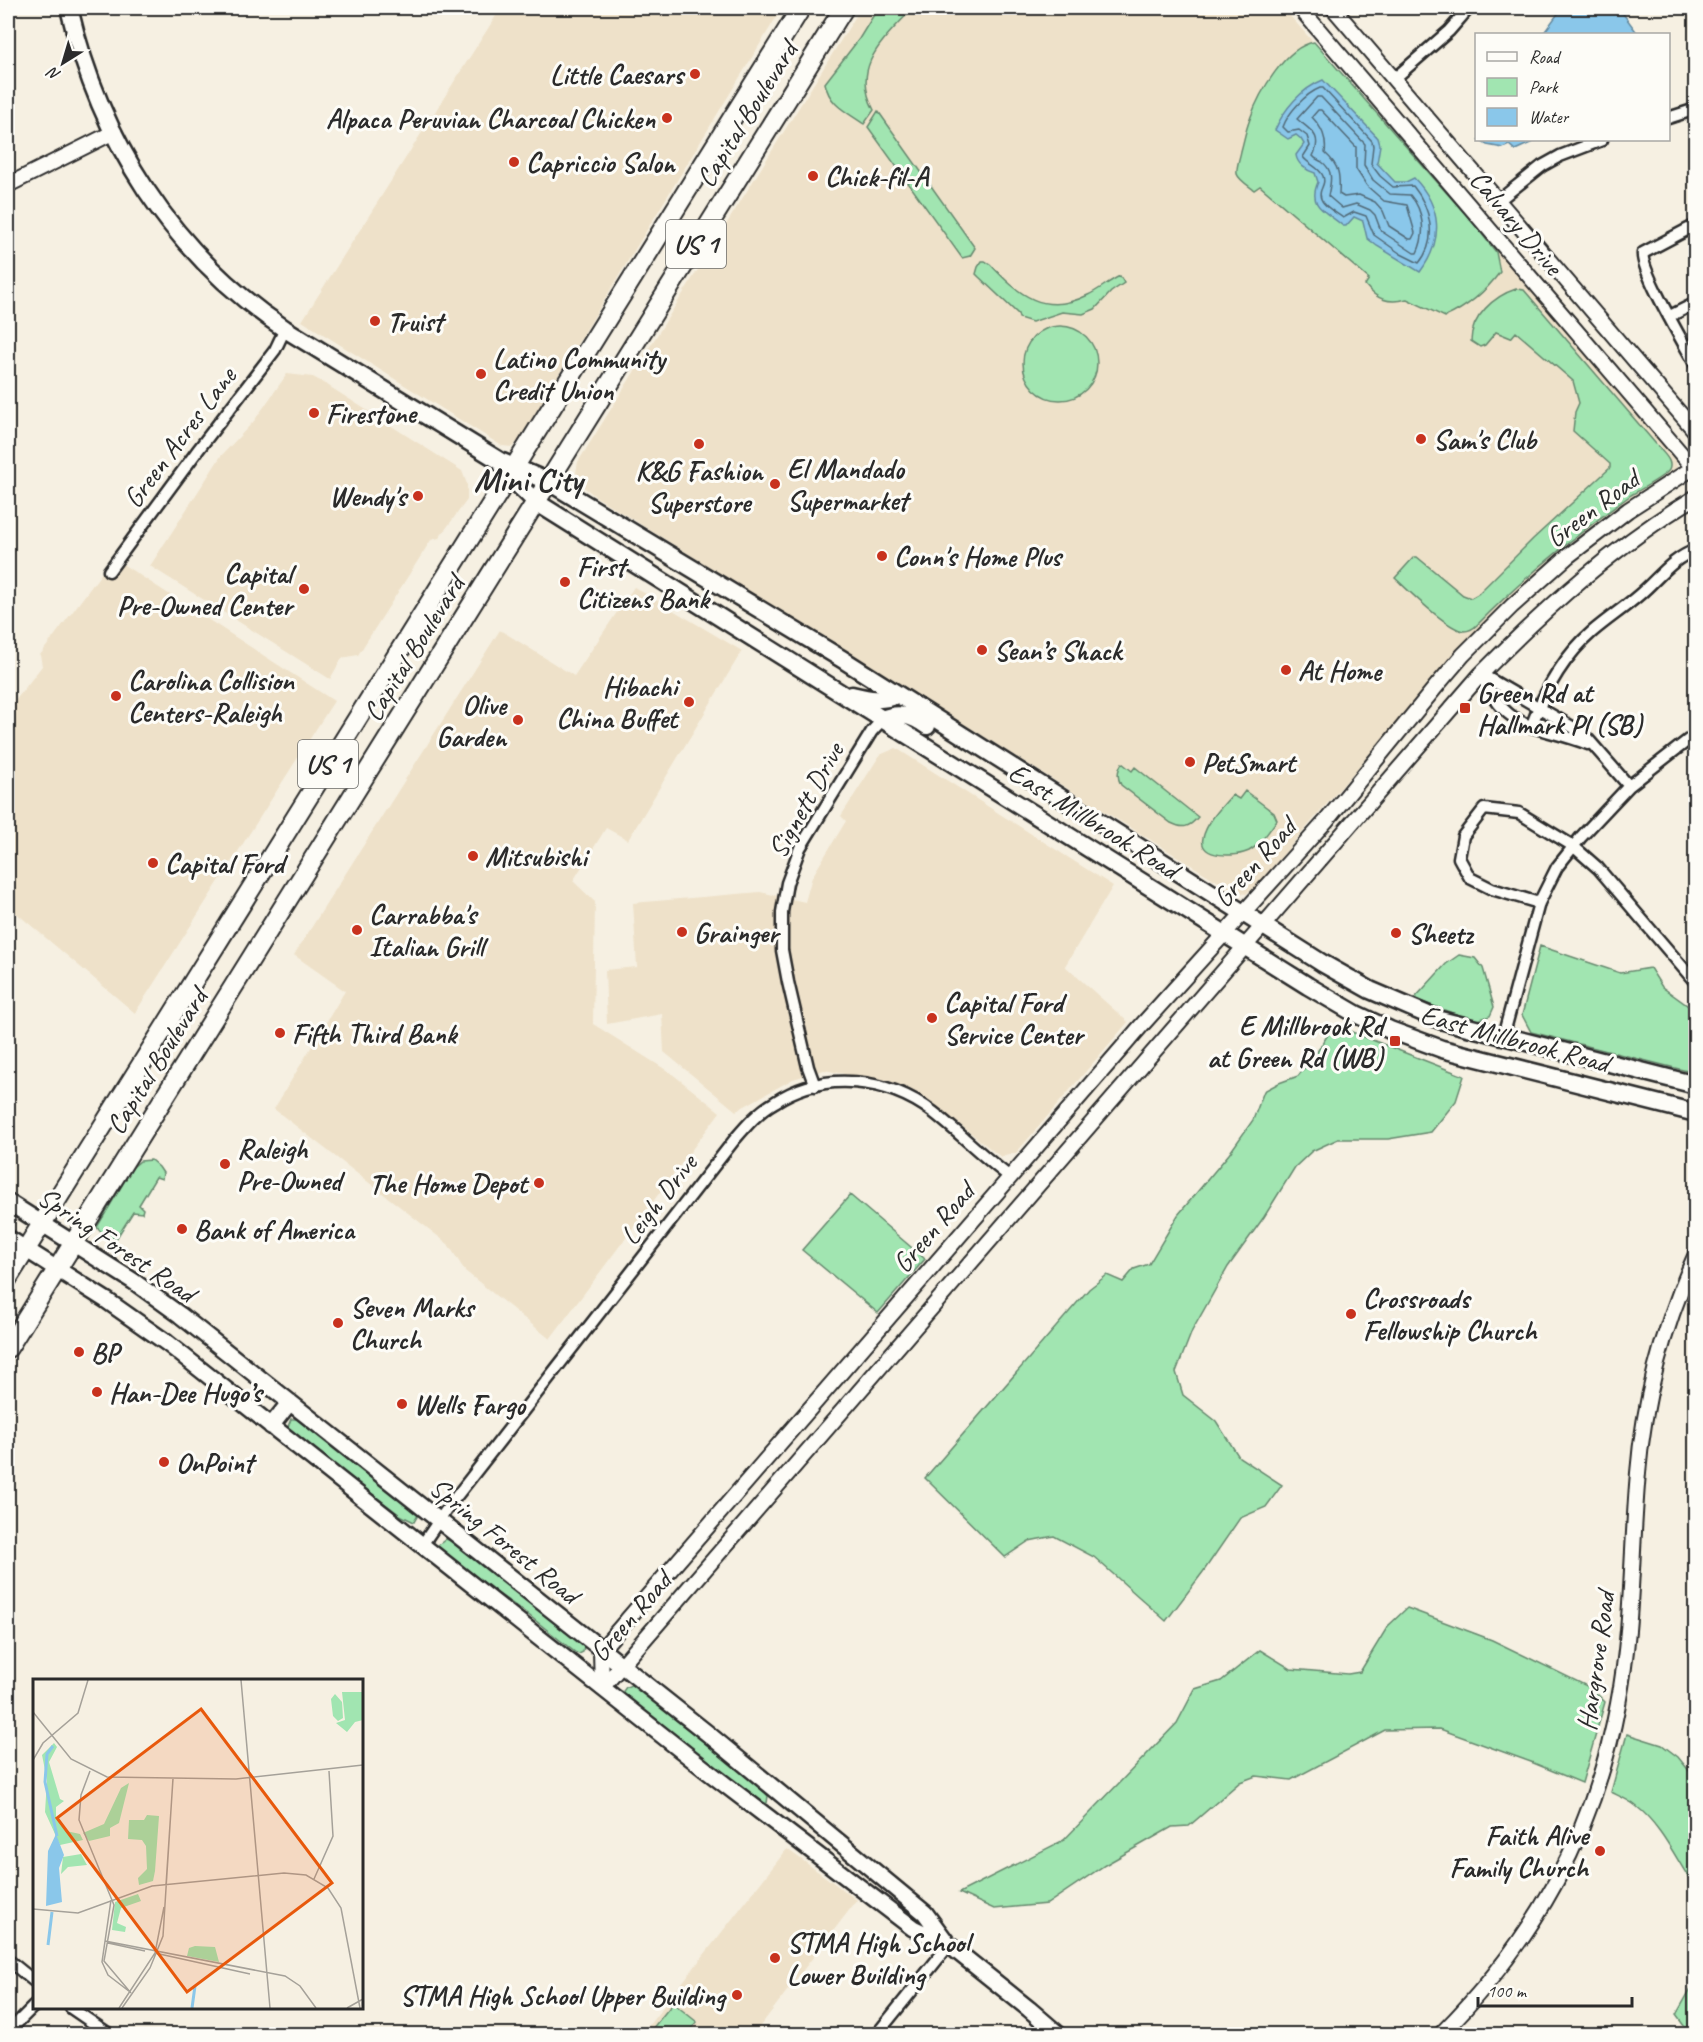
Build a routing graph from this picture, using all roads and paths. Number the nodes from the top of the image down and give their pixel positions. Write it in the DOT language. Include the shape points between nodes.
graph roads {
  1 [pos="69,8"];
  2 [pos="801,8"];
  3 [pos="844,8"];
  4 [pos="1300,8"];
  5 [pos="1324,8"];
  6 [pos="1333,8"];
  7 [pos="1468,8"];
  8 [pos="1311,21"];
  9 [pos="1394,79"];
  10 [pos="1695,109"];
  11 [pos="1670,117"];
  12 [pos="114,132"];
  13 [pos="1599,141"];
  14 [pos="8,185"];
  15 [pos="1498,201"];
  16 [pos="1695,225"];
  17 [pos="1695,303"];
  18 [pos="1670,316"];
  19 [pos="285,329"];
  20 [pos="1695,366"];
  21 [pos="1695,432"];
  22 [pos="508,467"];
  23 [pos="1695,468"];
  24 [pos="549,482"];
  25 [pos="1695,497"];
  26 [pos="536,501"];
  27 [pos="1695,550"];
  28 [pos="109,571"];
  29 [pos="1464,656"];
  30 [pos="1481,674"];
  31 [pos="839,692"];
  32 [pos="897,695"];
  33 [pos="1539,707"];
  34 [pos="883,719"];
  35 [pos="1531,728"];
  36 [pos="1694,740"];
  37 [pos="1594,746"];
  38 [pos="991,752"];
  39 [pos="1629,786"];
  40 [pos="1326,821"];
  41 [pos="1342,834"];
  42 [pos="1573,846"];
  43 [pos="1539,903"];
  44 [pos="1244,912"];
  45 [pos="1263,925"];
  46 [pos="1224,933"];
  47 [pos="1245,946"];
  48 [pos="1695,982"];
  49 [pos="1503,1037"];
  50 [pos="1695,1085"];
  51 [pos="814,1086"];
  52 [pos="1695,1113"];
  53 [pos="1010,1178"];
  54 [pos="1031,1193"];
  55 [pos="8,1202"];
  56 [pos="41,1224"];
  57 [pos="8,1238"];
  58 [pos="73,1244"];
  59 [pos="25,1249"];
  60 [pos="1695,1254"];
  61 [pos="57,1269"];
  62 [pos="8,1278"];
  63 [pos="8,1348"];
  64 [pos="844,1369"];
  65 [pos="864,1387"];
  66 [pos="290,1402"];
  67 [pos="271,1426"];
  68 [pos="791,1430"];
  69 [pos="811,1448"];
  70 [pos="439,1521"];
  71 [pos="422,1545"];
  72 [pos="601,1650"];
  73 [pos="622,1665"];
  74 [pos="602,1688"];
  75 [pos="949,1945"];
  76 [pos="8,1960"];
  77 [pos="33,1980"];
  78 [pos="33,2007"];
  79 [pos="74,2009"];
  80 [pos="8,2032"];
  81 [pos="109,2034"];
  82 [pos="878,2034"];
  83 [pos="1058,2034"];
  84 [pos="1441,2034"];
  1 -- 12 [label="main road" via="89,79"];
  2 -- 22 [label="highway, Capital Boulevard / US 1"];
  3 -- 24 [label="highway, Capital Boulevard / US 1"];
  4 -- 8 [label="street, Calvary Drive"];
  5 -- 8 [label="street"];
  6 -- 9 [label="street, Calvary Drive"];
  7 -- 9 [label="street" via="1449,31"];
  8 -- 23 [label="street, Calvary Drive"];
  9 -- 15 [label="street, Calvary Drive"];
  10 -- 11 [label="street"];
  12 -- 14 [label="street"];
  12 -- 19 [label="main road" via="143,185 187,244 232,290"];
  13 -- 15 [label="street" via="1542,166"];
  15 -- 21 [label="street, Calvary Drive"];
  16 -- 18 [label="street" via="1642,253 1649,277"];
  17 -- 18 [label="street"];
  18 -- 20 [label="street"];
  19 -- 22 [label="main road"];
  19 -- 28 [label="street, Green Acres Lane" via="275,350"];
  22 -- 24 [label="main road, East Millbrook Road"];
  22 -- 26 [label="main road, East Millbrook Road"];
  22 -- 56 [label="highway, Capital Boulevard / US 1"];
  23 -- 29 [label="street, Green Road" via="1628,510 1568,556"];
  24 -- 26 [label="highway, Capital Boulevard / US 1"];
  24 -- 32 [label="main road, East Millbrook Road"];
  25 -- 30 [label="street, Green Road" via="1592,570"];
  26 -- 31 [label="main road, East Millbrook Road"];
  26 -- 58 [label="highway, Capital Boulevard / US 1"];
  27 -- 33 [label="street" via="1681,555 1639,596 1591,633 1564,661"];
  29 -- 30 [label="street"];
  29 -- 40 [label="street, Green Road" via="1438,682"];
  30 -- 33 [label="street"];
  30 -- 35 [label="street" via="1507,714"];
  30 -- 41 [label="street, Green Road"];
  31 -- 32 [label="main road" via="872,700"];
  31 -- 34 [label="main road, East Millbrook Road"];
  32 -- 38 [label="main road, East Millbrook Road"];
  33 -- 35 [label="street"];
  33 -- 37 [label="street" via="1574,728"];
  34 -- 38 [label="main road" via="910,716 953,742"];
  34 -- 46 [label="main road, East Millbrook Road"];
  34 -- 51 [label="street, Signett Drive" via="804,839 784,898 782,950"];
  35 -- 37 [label="street"];
  36 -- 39 [label="street"];
  37 -- 39 [label="street"];
  38 -- 44 [label="main road, East Millbrook Road"];
  39 -- 42 [label="street"];
  40 -- 41 [label="street"];
  40 -- 44 [label="street, Green Road"];
  41 -- 45 [label="street, Green Road"];
  42 -- 43 [label="street"];
  42 -- 43 [label="street" via="1519,813 1484,809 1463,836 1459,858 1470,878"];
  42 -- 48 [label="street" via="1598,868"];
  43 -- 49 [label="street"];
  44 -- 45 [label="main road, East Millbrook Road"];
  44 -- 46 [label="street, Green Road"];
  45 -- 47 [label="street, Green Road"];
  45 -- 49 [label="main road, East Millbrook Road" via="1388,999 1440,1020"];
  46 -- 47 [label="main road, East Millbrook Road"];
  46 -- 53 [label="street, Green Road"];
  47 -- 52 [label="main road, East Millbrook Road" via="1339,1004 1407,1037 1452,1052"];
  47 -- 54 [label="street, Green Road"];
  49 -- 50 [label="main road, East Millbrook Road"];
  51 -- 53 [label="street, Leigh Drive" via="863,1082 894,1090 932,1111"];
  51 -- 70 [label="street, Leigh Drive" via="776,1101 735,1139"];
  53 -- 54 [label="street"];
  53 -- 64 [label="street, Green Road"];
  54 -- 65 [label="street, Green Road"];
  55 -- 56 [label="main road, Spring Forest Road"];
  56 -- 58 [label="main road, Spring Forest Road"];
  56 -- 59 [label="highway, Capital Boulevard / US 1"];
  57 -- 59 [label="main road, Spring Forest Road"];
  58 -- 61 [label="highway, Capital Boulevard / US 1"];
  58 -- 66 [label="main road, Spring Forest Road" via="149,1292"];
  59 -- 61 [label="main road, Spring Forest Road"];
  59 -- 62 [label="highway, Capital Boulevard / US 1"];
  60 -- 84 [label="street, Hargrove Road" via="1669,1321 1646,1411 1628,1630 1619,1703 1604,1769 1583,1825 1544,1905 1489,1982"];
  61 -- 63 [label="highway, Capital Boulevard / US 1"];
  61 -- 67 [label="main road, Spring Forest Road" via="137,1321"];
  64 -- 65 [label="street"];
  64 -- 68 [label="street, Green Road"];
  65 -- 69 [label="street, Green Road"];
  66 -- 67 [label="main road"];
  66 -- 70 [label="main road, Spring Forest Road"];
  67 -- 71 [label="main road, Spring Forest Road"];
  68 -- 69 [label="street"];
  68 -- 72 [label="street, Green Road"];
  69 -- 73 [label="street, Green Road"];
  70 -- 71 [label="street, Leigh Drive"];
  70 -- 72 [label="main road, Spring Forest Road"];
  71 -- 74 [label="main road, Spring Forest Road"];
  72 -- 73 [label="main road, Spring Forest Road"];
  72 -- 74 [label="street, Green Road"];
  73 -- 74 [label="street, Green Road"];
  73 -- 75 [label="main road, Spring Forest Road" via="925,1913"];
  74 -- 75 [label="main road, Spring Forest Road" via="913,1928"];
  75 -- 82 [label="street"];
  75 -- 83 [label="main road, Spring Forest Road"];
  76 -- 77 [label="street"];
  78 -- 80 [label="street"];
  79 -- 81 [label="street"];
}
